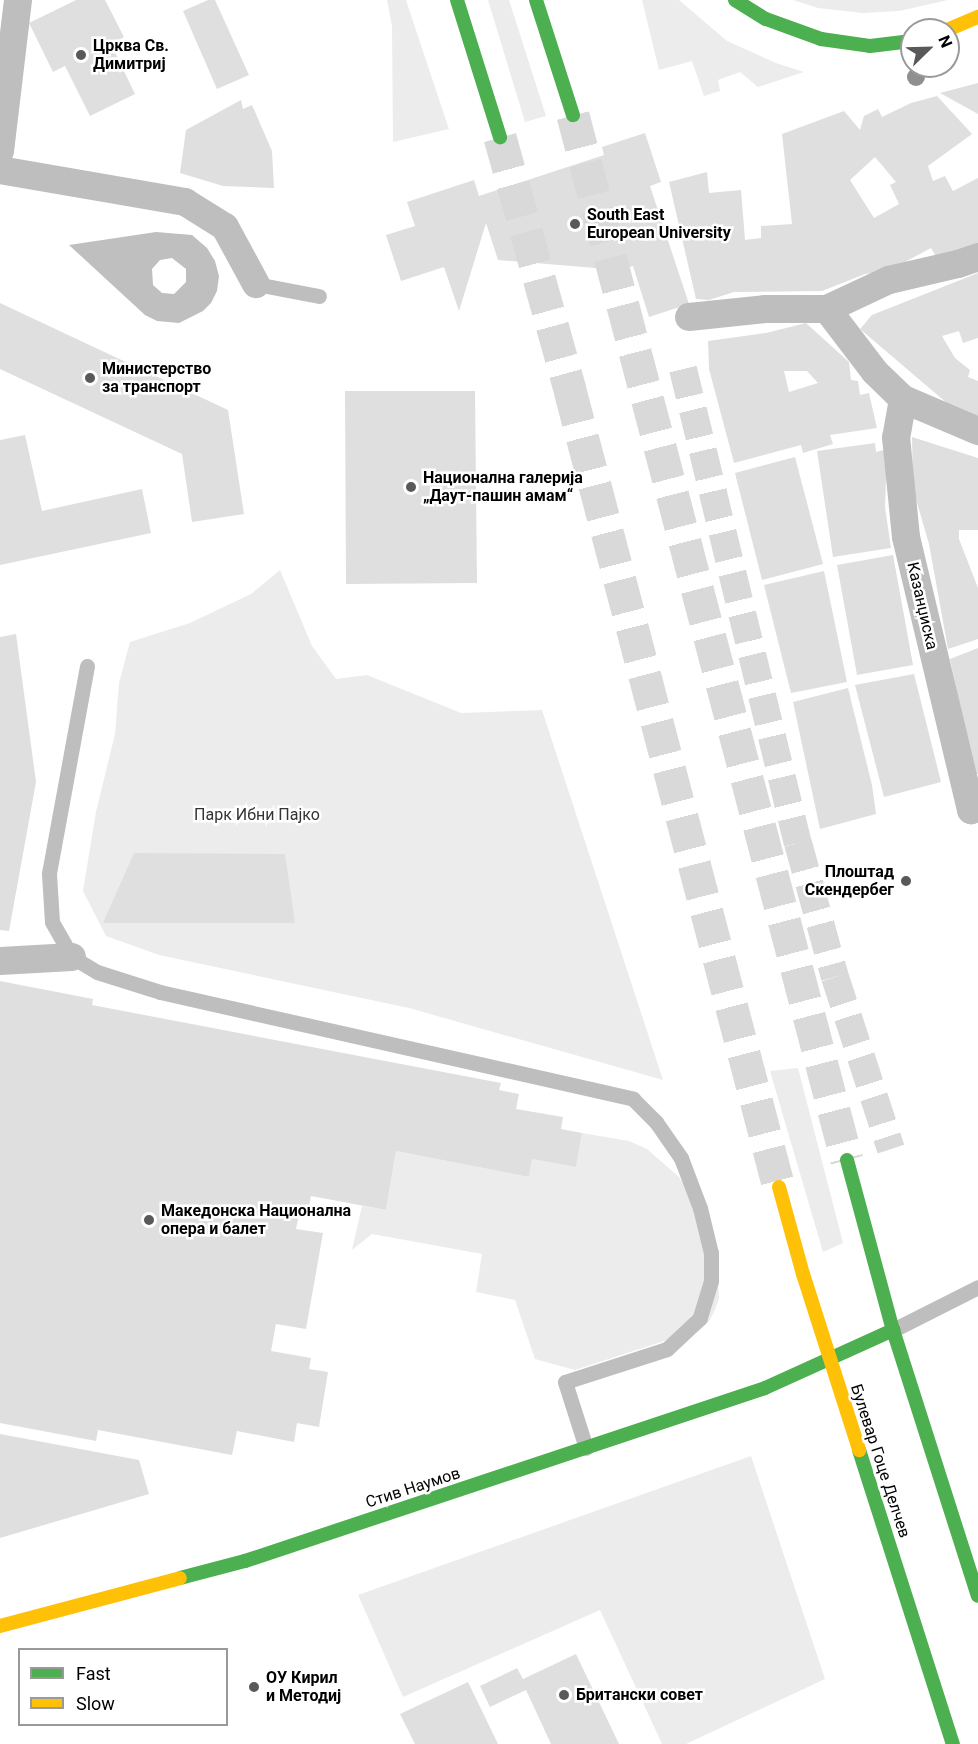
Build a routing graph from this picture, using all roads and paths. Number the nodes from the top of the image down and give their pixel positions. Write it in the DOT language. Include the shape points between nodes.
graph roads {
  1 [pos="18,0"];
  2 [pos="457,0"];
  3 [pos="536,0"];
  4 [pos="735,0"];
  5 [pos="978,17"];
  6 [pos="960,25"];
  7 [pos="900,42"];
  8 [pos="573,115"];
  9 [pos="500,137"];
  10 [pos="0,151"];
  11 [pos="0,170"];
  12 [pos="978,257"];
  13 [pos="256,284"];
  14 [pos="319,296"];
  15 [pos="827,309"];
  16 [pos="688,317"];
  17 [pos="903,399"];
  18 [pos="978,431"];
  19 [pos="87,666"];
  20 [pos="975,809"];
  21 [pos="72,957"];
  22 [pos="0,961"];
  23 [pos="847,1160"];
  24 [pos="779,1187"];
  25 [pos="978,1287"];
  26 [pos="893,1330"];
  27 [pos="830,1360"];
  28 [pos="586,1448"];
  29 [pos="978,1596"];
  30 [pos="0,1626"];
  31 [pos="953,1744"];
  1 -- 10 [label="street"];
  2 -- 9 [label="street"];
  3 -- 8 [label="street"];
  4 -- 7 [label="street" via="766,19 821,39 870,46"];
  5 -- 6 [label="street"];
  11 -- 13 [label="street" via="186,202 225,227"];
  12 -- 15 [label="street" via="889,280"];
  13 -- 14 [label="lane"];
  15 -- 16 [label="street" via="765,309"];
  15 -- 17 [label="street" via="875,372"];
  17 -- 18 [label="street"];
  17 -- 20 [label="street, Казанџиска" via="896,437 906,537"];
  19 -- 21 [label="lane" via="48,874 52,922"];
  21 -- 22 [label="street"];
  21 -- 28 [label="lane" via="97,972 160,992 633,1099 656,1122 681,1158 711,1252 711,1281 700,1318 667,1349 565,1382"];
  23 -- 26 [label="street"];
  24 -- 27 [label="street, Булевар Гоце Делчев"];
  25 -- 26 [label="lane"];
  26 -- 27 [label="street, Стив Наумов"];
  26 -- 29 [label="street"];
  27 -- 28 [label="street, Стив Наумов" via="765,1388"];
  27 -- 31 [label="street, Булевар Гоце Делчев"];
  28 -- 30 [label="street, Стив Наумов" via="245,1561"];
}
